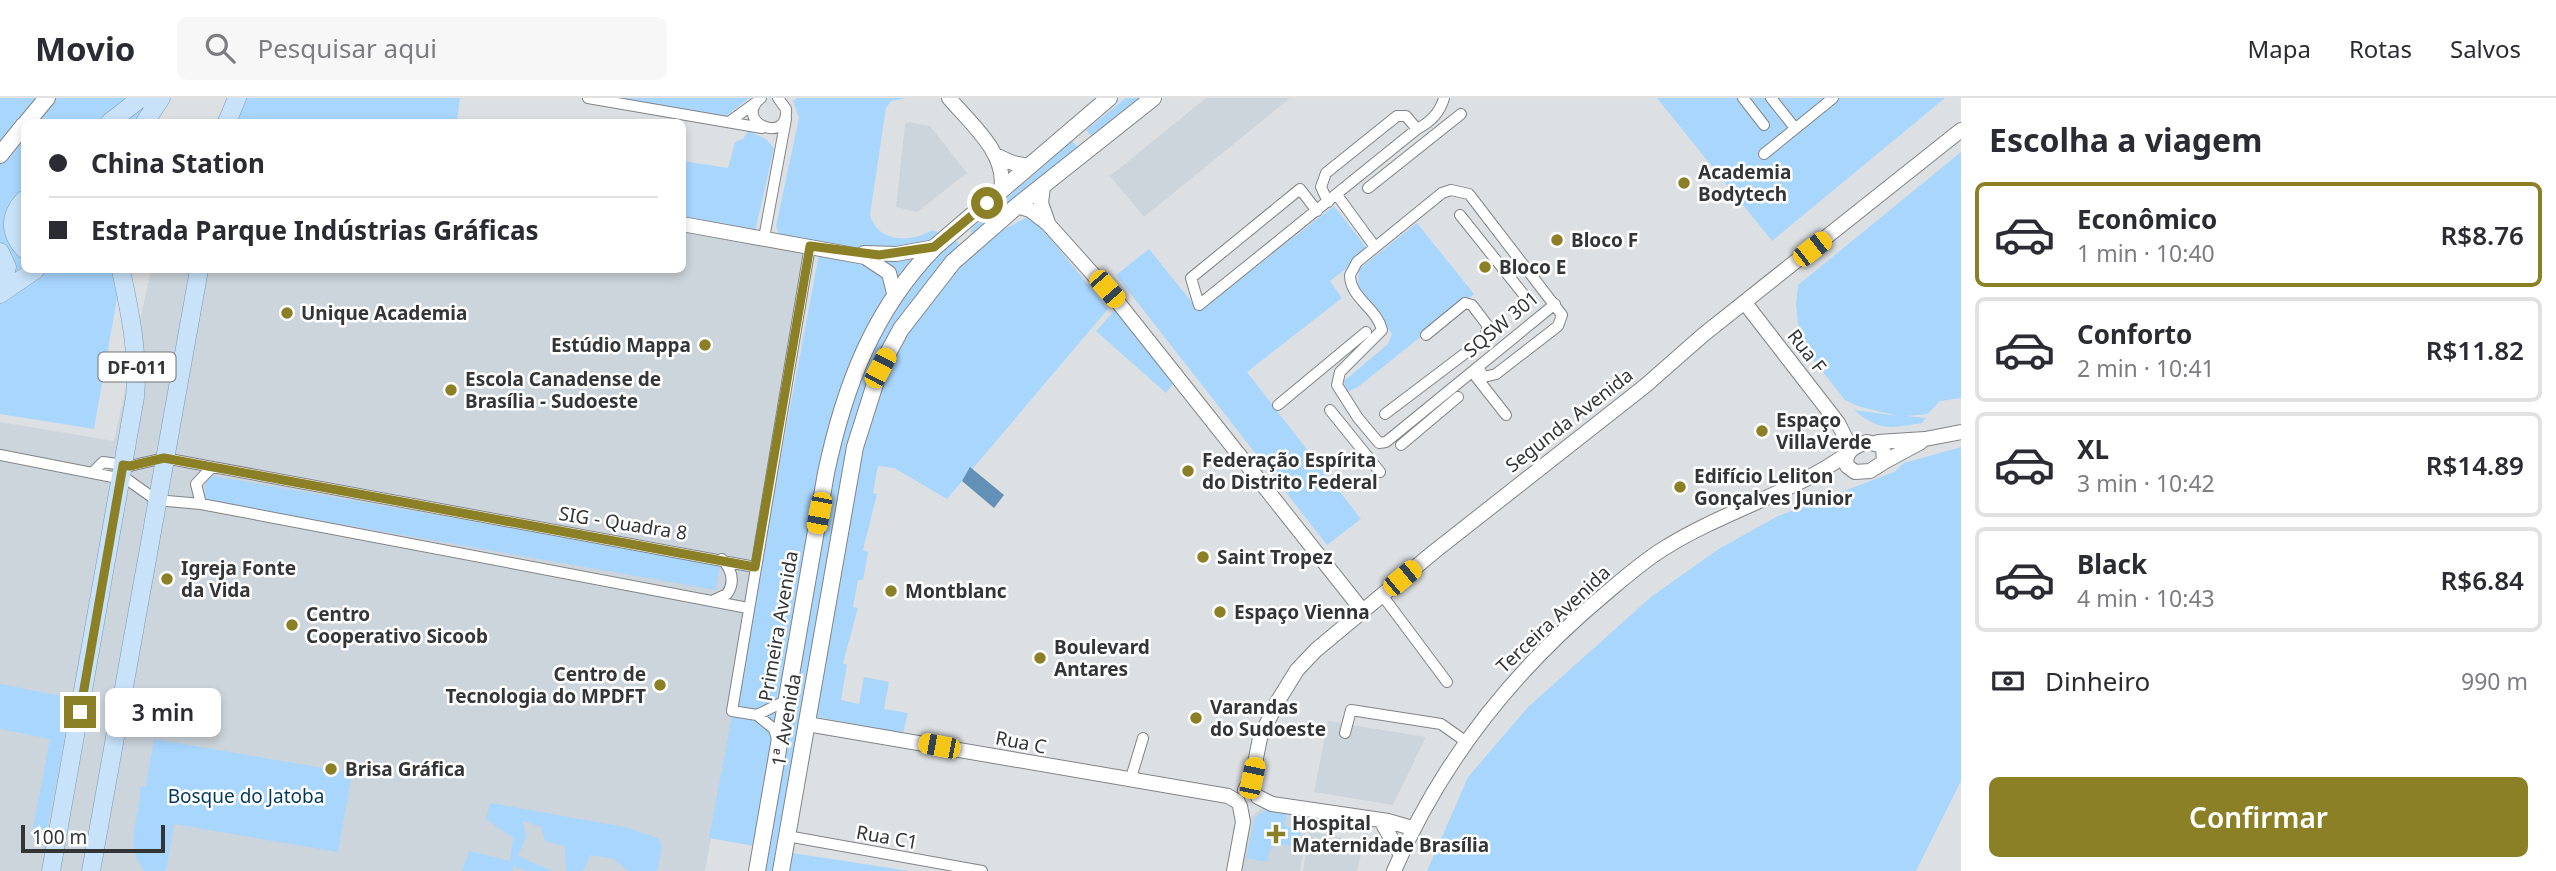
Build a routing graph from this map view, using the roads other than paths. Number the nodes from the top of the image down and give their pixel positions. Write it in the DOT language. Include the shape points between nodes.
graph roads {
  1 [pos="47,98"];
  2 [pos="141,98"];
  3 [pos="161,98"];
  4 [pos="588,98"];
  5 [pos="778,98"];
  6 [pos="949,98"];
  7 [pos="1110,98"];
  8 [pos="1153,98"];
  9 [pos="1444,98"];
  10 [pos="1743,98"];
  11 [pos="1771,98"];
  12 [pos="1833,98"];
  13 [pos="758,100"];
  14 [pos="788,109"];
  15 [pos="1461,114"];
  16 [pos="30,119"];
  17 [pos="114,119"];
  18 [pos="147,119"];
  19 [pos="729,122"];
  20 [pos="1764,125"];
  21 [pos="1795,128"];
  22 [pos="764,129"];
  23 [pos="21,130"];
  24 [pos="1417,130"];
  25 [pos="1961,130"];
  26 [pos="1073,131"];
  27 [pos="780,150"];
  28 [pos="1085,152"];
  29 [pos="1390,152"];
  30 [pos="0,155"];
  31 [pos="995,155"];
  32 [pos="1764,155"];
  33 [pos="1400,162"];
  34 [pos="1029,166"];
  35 [pos="1043,186"];
  36 [pos="1368,188"];
  37 [pos="1000,190"];
  38 [pos="21,195"];
  39 [pos="1333,199"];
  40 [pos="21,204"];
  41 [pos="1017,206"];
  42 [pos="1317,211"];
  43 [pos="0,212"];
  44 [pos="1460,215"];
  45 [pos="964,223"];
  46 [pos="1048,224"];
  47 [pos="686,225"];
  48 [pos="764,238"];
  49 [pos="977,240"];
  50 [pos="21,243"];
  51 [pos="810,246"];
  52 [pos="934,247"];
  53 [pos="1375,247"];
  54 [pos="0,251"];
  55 [pos="1515,251"];
  56 [pos="845,252"];
  57 [pos="1498,264"];
  58 [pos="30,273"];
  59 [pos="122,273"];
  60 [pos="198,273"];
  61 [pos="0,292"];
  62 [pos="894,293"];
  63 [pos="1524,295"];
  64 [pos="1745,303"];
  65 [pos="1555,304"];
  66 [pos="1366,331"];
  67 [pos="1426,335"];
  68 [pos="1348,348"];
  69 [pos="1352,360"];
  70 [pos="1475,369"];
  71 [pos="1441,371"];
  72 [pos="1456,391"];
  73 [pos="1278,405"];
  74 [pos="1330,410"];
  75 [pos="1433,410"];
  76 [pos="1385,414"];
  77 [pos="1506,415"];
  78 [pos="1357,418"];
  79 [pos="1838,423"];
  80 [pos="1345,428"];
  81 [pos="1961,432"];
  82 [pos="1925,439"];
  83 [pos="1872,442"];
  84 [pos="1401,445"];
  85 [pos="1849,452"];
  86 [pos="0,455"];
  87 [pos="164,458"];
  88 [pos="1884,462"];
  89 [pos="211,468"];
  90 [pos="1380,472"];
  91 [pos="1855,472"];
  92 [pos="124,474"];
  93 [pos="1813,474"];
  94 [pos="156,500"];
  95 [pos="201,504"];
  96 [pos="722,559"];
  97 [pos="755,567"];
  98 [pos="1382,595"];
  99 [pos="714,600"];
  100 [pos="748,608"];
  101 [pos="1362,610"];
  102 [pos="795,649"];
  103 [pos="819,655"];
  104 [pos="1447,682"];
  105 [pos="787,700"];
  106 [pos="757,715"];
  107 [pos="807,723"];
  108 [pos="1345,733"];
  109 [pos="1143,738"];
  110 [pos="1465,741"];
  111 [pos="779,744"];
  112 [pos="1130,781"];
  113 [pos="771,790"];
  114 [pos="794,793"];
  115 [pos="1246,799"];
  116 [pos="1421,810"];
  117 [pos="1386,824"];
  118 [pos="1411,832"];
  119 [pos="787,836"];
  120 [pos="1401,855"];
  121 [pos="51,871"];
  122 [pos="91,871"];
  123 [pos="757,871"];
  124 [pos="781,871"];
  125 [pos="982,871"];
  126 [pos="1234,871"];
  127 [pos="1394,871"];
  1 -- 16 [label="main road"];
  2 -- 17 [label="main road"];
  3 -- 18 [label="main road"];
  4 -- 19 [label="street"];
  5 -- 14 [label="street"];
  6 -- 31 [label="street"];
  7 -- 26 [label="main road"];
  8 -- 28 [label="main road"];
  9 -- 24 [label="street" via="1437,115"];
  10 -- 20 [label="street"];
  11 -- 21 [label="street"];
  12 -- 21 [label="street"];
  13 -- 19 [label="street"];
  13 -- 22 [label="street" via="753,114"];
  14 -- 22 [label="street" via="778,127"];
  14 -- 27 [label="street"];
  15 -- 33 [label="street"];
  19 -- 22 [label="street"];
  21 -- 32 [label="street"];
  22 -- 27 [label="street"];
  23 -- 30 [label="main road"];
  24 -- 29 [label="street"];
  24 -- 39 [label="street" via="1406,116 1397,116 1326,173 1321,187"];
  25 -- 64 [label="street, Segunda Avenida"];
  26 -- 28 [label="main road" via="1084,140"];
  26 -- 34 [label="main road"];
  27 -- 48 [label="street"];
  28 -- 35 [label="main road"];
  29 -- 33 [label="street"];
  29 -- 39 [label="street"];
  31 -- 34 [label="street"];
  31 -- 37 [label="street" via="1001,170"];
  33 -- 36 [label="street"];
  34 -- 37 [label="main road"];
  35 -- 41 [label="main road"];
  35 -- 46 [label="street" via="1041,203"];
  37 -- 45 [label="main road"];
  38 -- 43 [label="main road"];
  39 -- 42 [label="street"];
  39 -- 53 [label="street"];
  40 -- 50 [label="main road" via="12,217"];
  41 -- 46 [label="street"];
  41 -- 49 [label="main road"];
  42 -- 42 [label="street" via="1199,305 1191,278 1300,188"];
  44 -- 57 [label="street"];
  45 -- 49 [label="main road" via="966,235"];
  45 -- 52 [label="main road"];
  46 -- 101 [label="street" via="1117,300"];
  47 -- 48 [label="street"];
  48 -- 51 [label="street"];
  49 -- 103 [label="main road" via="924,296 901,329 869,397 855,446"];
  51 -- 56 [label="street"];
  51 -- 97 [label="street"];
  52 -- 56 [label="street" via="888,254"];
  52 -- 62 [label="main road, Primeira Avenida"];
  53 -- 55 [label="street, SQSW 301" via="1451,190 1469,194"];
  53 -- 69 [label="street, SQSW 301" via="1353,268 1350,281 1382,330"];
  54 -- 61 [label="main road" via="7,267"];
  55 -- 57 [label="street"];
  55 -- 65 [label="street, SQSW 301"];
  56 -- 62 [label="street" via="884,268"];
  57 -- 63 [label="street"];
  58 -- 61 [label="main road"];
  59 -- 92 [label="main road, DF-011" via="137,367"];
  60 -- 87 [label="main road, DF-011"];
  62 -- 102 [label="main road, Primeira Avenida" via="858,362 837,418"];
  64 -- 79 [label="street, Rua F"];
  64 -- 98 [label="street, Segunda Avenida"];
  65 -- 70 [label="street, SQSW 301"];
  65 -- 70 [label="street" via="1562,315 1558,326 1496,374 1483,376"];
  66 -- 68 [label="street"];
  67 -- 71 [label="street" via="1465,303 1486,321 1485,337"];
  68 -- 69 [label="street"];
  68 -- 73 [label="street"];
  69 -- 78 [label="street, SQSW 301" via="1340,372 1337,385"];
  70 -- 72 [label="street, SQSW 301"];
  70 -- 77 [label="street"];
  71 -- 72 [label="street"];
  71 -- 76 [label="street"];
  72 -- 75 [label="street, SQSW 301"];
  74 -- 80 [label="street"];
  75 -- 78 [label="street, SQSW 301" via="1383,444"];
  75 -- 84 [label="street"];
  78 -- 80 [label="street"];
  79 -- 83 [label="street, Rua F"];
  79 -- 85 [label="street, Rua F"];
  80 -- 90 [label="street"];
  81 -- 82 [label="street"];
  82 -- 83 [label="street"];
  82 -- 88 [label="street"];
  83 -- 85 [label="street"];
  83 -- 88 [label="street" via="1885,452"];
  85 -- 91 [label="street" via="1847,466"];
  85 -- 93 [label="street, Terceira Avenida"];
  86 -- 92 [label="street" via="92,473"];
  87 -- 89 [label="street, SIG - Quadra 8"];
  87 -- 92 [label="street" via="130,466"];
  87 -- 94 [label="main road, DF-011"];
  88 -- 91 [label="street" via="1870,471"];
  89 -- 95 [label="street" via="196,484"];
  89 -- 96 [label="street, SIG - Quadra 8"];
  91 -- 93 [label="street, Terceira Avenida"];
  92 -- 94 [label="street"];
  92 -- 121 [label="main road, DF-011"];
  93 -- 110 [label="street, Terceira Avenida" via="1662,550 1578,617 1505,690"];
  94 -- 95 [label="street"];
  94 -- 122 [label="main road, DF-011"];
  95 -- 99 [label="street"];
  96 -- 97 [label="street, SIG - Quadra 8"];
  96 -- 99 [label="street" via="732,582 726,594"];
  97 -- 100 [label="street"];
  98 -- 101 [label="street, Segunda Avenida"];
  98 -- 104 [label="street"];
  99 -- 100 [label="street"];
  100 -- 106 [label="street" via="732,711"];
  101 -- 115 [label="street, Segunda Avenida" via="1315,650 1286,685 1261,738"];
  102 -- 103 [label="main road" via="806,643"];
  102 -- 105 [label="main road, Primeira Avenida"];
  103 -- 107 [label="main road, 1ª Avenida"];
  105 -- 106 [label="street"];
  105 -- 111 [label="main road, Primeira Avenida"];
  106 -- 111 [label="street" via="774,729"];
  107 -- 112 [label="street, Rua C"];
  107 -- 114 [label="main road, 1ª Avenida"];
  108 -- 110 [label="street" via="1349,713 1355,709 1441,724"];
  109 -- 112 [label="street"];
  110 -- 116 [label="street, Terceira Avenida"];
  111 -- 113 [label="main road, Primeira Avenida"];
  112 -- 115 [label="street, Rua C"];
  113 -- 114 [label="main road" via="781,798"];
  113 -- 123 [label="main road, Primeira Avenida"];
  114 -- 119 [label="main road"];
  115 -- 117 [label="street, Rua C"];
  115 -- 126 [label="street, Segunda Avenida"];
  116 -- 117 [label="street"];
  116 -- 118 [label="street, Terceira Avenida"];
  117 -- 118 [label="street, Rua C"];
  117 -- 120 [label="street"];
  118 -- 120 [label="street, Terceira Avenida"];
  119 -- 124 [label="main road"];
  119 -- 125 [label="street, Rua C1"];
  120 -- 127 [label="street, Terceira Avenida"];
}
